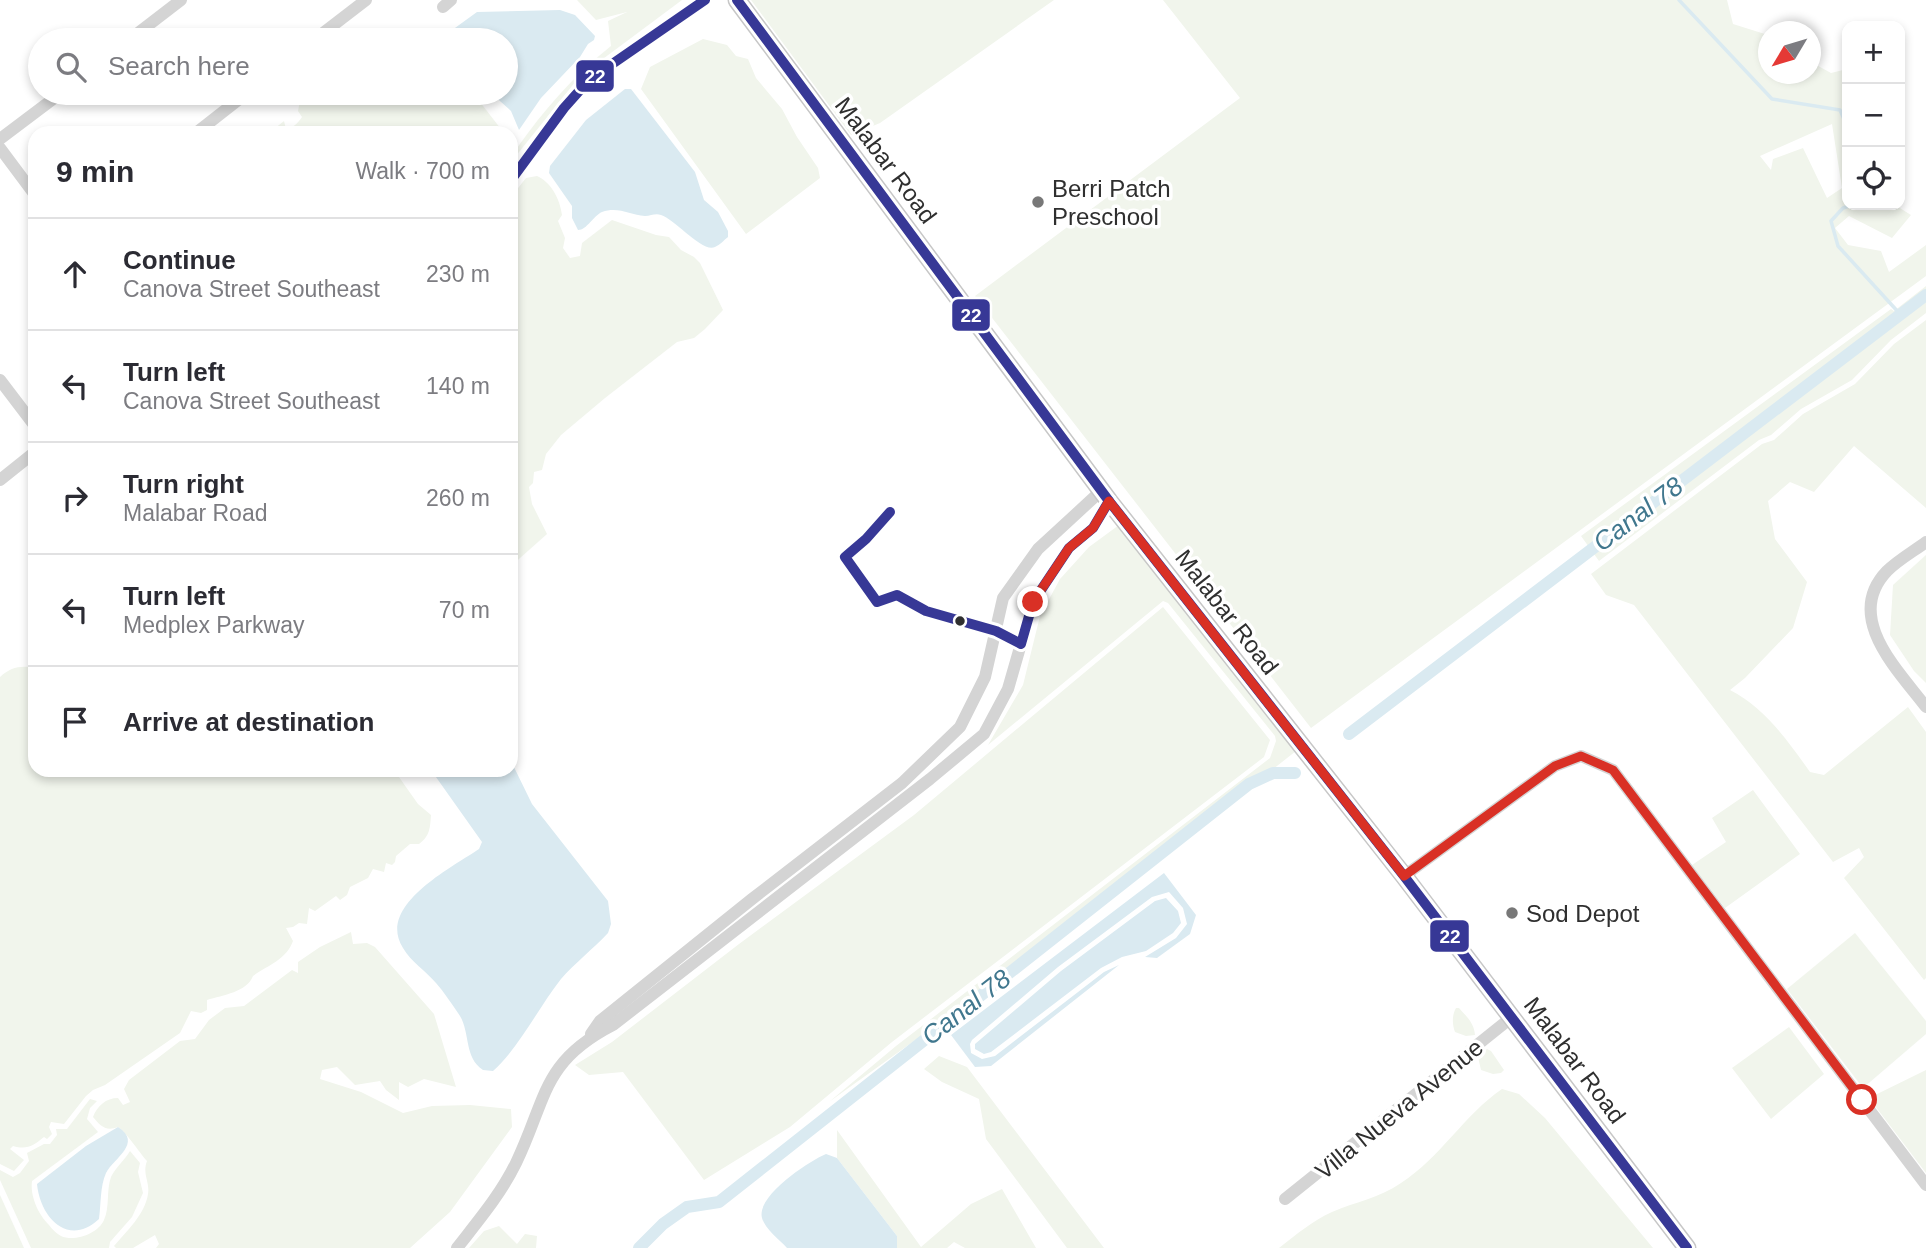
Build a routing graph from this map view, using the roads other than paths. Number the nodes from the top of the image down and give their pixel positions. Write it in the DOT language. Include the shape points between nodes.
graph roads {
  1 [pos="181,0"];
  2 [pos="366,0"];
  3 [pos="737,0"];
  4 [pos="145,28"];
  5 [pos="330,28"];
  6 [pos="45,105"];
  7 [pos="231,105"];
  8 [pos="204,126"];
  9 [pos="0,139"];
  10 [pos="0,148"];
  11 [pos="28,186"];
  12 [pos="0,380"];
  13 [pos="28,417"];
  14 [pos="28,458"];
  15 [pos="0,480"];
  16 [pos="1105,495"];
  17 [pos="1926,542"];
  18 [pos="1926,707"];
  19 [pos="1404,876"];
  20 [pos="1512,1017"];
  21 [pos="589,1037"];
  22 [pos="1926,1185"];
  23 [pos="1286,1199"];
  24 [pos="457,1248"];
  25 [pos="1687,1248"];
  1 -- 4 [label="street"];
  2 -- 5 [label="street"];
  3 -- 16 [label="main road, Malabar Road"];
  6 -- 9 [label="street"];
  7 -- 8 [label="street"];
  10 -- 11 [label="street"];
  12 -- 13 [label="street"];
  14 -- 15 [label="street"];
  16 -- 19 [label="main road, Malabar Road"];
  16 -- 21 [label="street" via="1038,549 1003,598 985,677 960,727 902,783 600,1021"];
  16 -- 21 [label="street" via="1093,528 1069,548 1033,602 1008,689 984,734 612,1025"];
  17 -- 18 [label="street" via="1887,572 1873,592 1869,613 1888,656"];
  19 -- 20 [label="main road, Malabar Road"];
  19 -- 22 [label="street" via="1555,766 1581,756 1613,770"];
  20 -- 23 [label="street, Villa Nueva Avenue"];
  20 -- 25 [label="main road, Malabar Road"];
  21 -- 24 [label="street" via="564,1059 543,1093 516,1163"];
}
